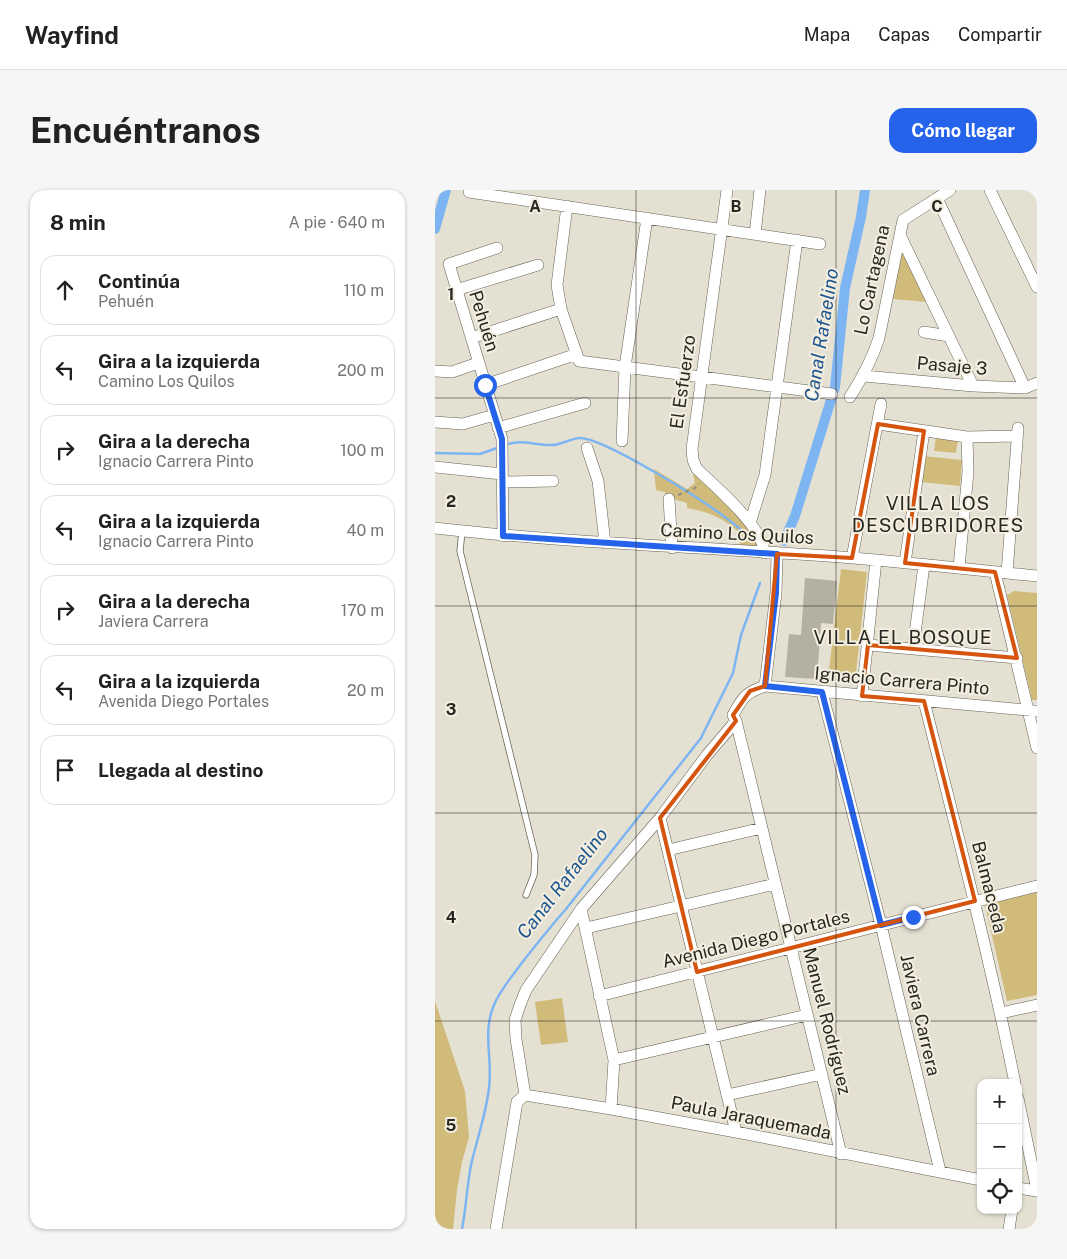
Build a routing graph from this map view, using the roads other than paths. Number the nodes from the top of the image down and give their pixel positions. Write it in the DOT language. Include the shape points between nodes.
graph roads {
  1 [pos="727,190"];
  2 [pos="760,190"];
  3 [pos="950,190"];
  4 [pos="990,190"];
  5 [pos="469,192"];
  6 [pos="504,194"];
  7 [pos="937,198"];
  8 [pos="567,206"];
  9 [pos="647,218"];
  10 [pos="722,229"];
  11 [pos="755,234"];
  12 [pos="900,235"];
  13 [pos="797,240"];
  14 [pos="821,244"];
  15 [pos="497,248"];
  16 [pos="539,265"];
  17 [pos="1037,286"];
  18 [pos="456,290"];
  19 [pos="561,309"];
  20 [pos="924,332"];
  21 [pos="949,336"];
  22 [pos="471,338"];
  23 [pos="577,354"];
  24 [pos="478,363"];
  25 [pos="625,367"];
  26 [pos="435,371"];
  27 [pos="864,376"];
  28 [pos="701,378"];
  29 [pos="1037,383"];
  30 [pos="485,385"];
  31 [pos="973,386"];
  32 [pos="776,388"];
  33 [pos="1025,388"];
  34 [pos="832,394"];
  35 [pos="849,397"];
  36 [pos="585,403"];
  37 [pos="881,404"];
  38 [pos="494,415"];
  39 [pos="435,422"];
  40 [pos="878,424"];
  41 [pos="924,431"];
  42 [pos="500,434"];
  43 [pos="967,437"];
  44 [pos="622,441"];
  45 [pos="587,448"];
  46 [pos="435,467"];
  47 [pos="502,478"];
  48 [pos="553,481"];
  49 [pos="669,499"];
  50 [pos="751,523"];
  51 [pos="435,528"];
  52 [pos="462,531"];
  53 [pos="503,536"];
  54 [pos="605,543"];
  55 [pos="672,548"];
  56 [pos="764,553"];
  57 [pos="777,554"];
  58 [pos="851,558"];
  59 [pos="876,560"];
  60 [pos="905,563"];
  61 [pos="924,565"];
  62 [pos="959,567"];
  63 [pos="995,572"];
  64 [pos="1007,573"];
  65 [pos="1037,576"];
  66 [pos="867,645"];
  67 [pos="913,649"];
  68 [pos="1017,658"];
  69 [pos="765,686"];
  70 [pos="822,692"];
  71 [pos="862,696"];
  72 [pos="924,701"];
  73 [pos="1032,710"];
  74 [pos="735,721"];
  75 [pos="1037,748"];
  76 [pos="660,818"];
  77 [pos="762,828"];
  78 [pos="668,850"];
  79 [pos="775,884"];
  80 [pos="1037,886"];
  81 [pos="526,895"];
  82 [pos="975,902"];
  83 [pos="682,907"];
  84 [pos="581,909"];
  85 [pos="881,925"];
  86 [pos="586,928"];
  87 [pos="791,947"];
  88 [pos="697,972"];
  89 [pos="599,996"];
  90 [pos="1037,1006"];
  91 [pos="1001,1014"];
  92 [pos="807,1015"];
  93 [pos="713,1036"];
  94 [pos="614,1060"];
  95 [pos="822,1074"];
  96 [pos="1014,1079"];
  97 [pos="727,1095"];
  98 [pos="521,1098"];
  99 [pos="611,1109"];
  100 [pos="1022,1118"];
  101 [pos="736,1132"];
  102 [pos="841,1154"];
  103 [pos="940,1171"];
  104 [pos="977,1179"];
  105 [pos="1022,1189"];
  106 [pos="1037,1191"];
  107 [pos="1011,1214"];
  108 [pos="496,1229"];
  109 [pos="1009,1229"];
  1 -- 10 [label="street, El Esfuerzo"];
  2 -- 11 [label="street"];
  3 -- 7 [label="street, Lo Cartagena"];
  4 -- 17 [label="street"];
  5 -- 6 [label="street"];
  6 -- 8 [label="street"];
  7 -- 12 [label="street, Lo Cartagena" via="903,220"];
  7 -- 33 [label="street"];
  8 -- 9 [label="street"];
  8 -- 19 [label="street" via="557,285"];
  9 -- 10 [label="street"];
  9 -- 25 [label="street"];
  10 -- 11 [label="street"];
  10 -- 28 [label="street, El Esfuerzo"];
  11 -- 13 [label="street"];
  12 -- 21 [label="street"];
  12 -- 27 [label="street, Lo Cartagena" via="879,338"];
  13 -- 14 [label="street"];
  13 -- 32 [label="street"];
  15 -- 18 [label="street, Pehuén" via="449,264"];
  16 -- 18 [label="street"];
  18 -- 22 [label="street, Pehuén"];
  19 -- 22 [label="street"];
  19 -- 23 [label="street"];
  20 -- 21 [label="street"];
  21 -- 31 [label="street"];
  22 -- 24 [label="street, Pehuén"];
  23 -- 25 [label="street" via="579,361"];
  23 -- 30 [label="street"];
  24 -- 26 [label="street" via="452,372"];
  24 -- 30 [label="street, Pehuén"];
  25 -- 28 [label="street"];
  25 -- 44 [label="street"];
  27 -- 31 [label="street, Pasaje 3"];
  27 -- 35 [label="street, Lo Cartagena"];
  28 -- 32 [label="street"];
  28 -- 50 [label="street, El Esfuerzo" via="693,460 697,469"];
  29 -- 33 [label="street, Pasaje 3"];
  30 -- 38 [label="street, Pehuén"];
  31 -- 33 [label="street, Pasaje 3"];
  32 -- 34 [label="street"];
  32 -- 50 [label="street" via="765,475"];
  36 -- 42 [label="street"];
  37 -- 40 [label="street"];
  38 -- 39 [label="street" via="463,424"];
  38 -- 42 [label="street, Pehuén"];
  40 -- 41 [label="street"];
  40 -- 58 [label="street"];
  41 -- 43 [label="street"];
  41 -- 60 [label="street"];
  42 -- 47 [label="street, Pehuén"];
  43 -- 62 [label="street" via="968,472"];
  43 -- 64 [label="street" via="1017,432"];
  45 -- 54 [label="street" via="598,481"];
  46 -- 47 [label="street"];
  47 -- 48 [label="street"];
  47 -- 53 [label="street, Pehuén"];
  49 -- 55 [label="street"];
  50 -- 56 [label="street, El Esfuerzo" via="761,538"];
  51 -- 52 [label="street, Camino Los Quilos"];
  52 -- 53 [label="street, Camino Los Quilos"];
  52 -- 81 [label="lane" via="459,550 535,855 534,876"];
  53 -- 54 [label="street, Camino Los Quilos"];
  54 -- 55 [label="street, Camino Los Quilos"];
  55 -- 56 [label="street, Camino Los Quilos"];
  56 -- 57 [label="street, Camino Los Quilos"];
  57 -- 58 [label="street, Camino Los Quilos"];
  57 -- 69 [label="street" via="776,593"];
  58 -- 59 [label="street, Camino Los Quilos"];
  59 -- 60 [label="street, Camino Los Quilos"];
  59 -- 66 [label="street"];
  60 -- 61 [label="street, Camino Los Quilos"];
  61 -- 62 [label="street, Camino Los Quilos"];
  61 -- 67 [label="street"];
  62 -- 63 [label="street, Camino Los Quilos"];
  63 -- 64 [label="street, Camino Los Quilos"];
  63 -- 68 [label="street"];
  64 -- 65 [label="street, Camino Los Quilos"];
  66 -- 67 [label="street"];
  66 -- 71 [label="street"];
  67 -- 68 [label="street"];
  68 -- 73 [label="street"];
  69 -- 70 [label="street, Ignacio Carrera Pinto"];
  69 -- 74 [label="street" via="750,691 742,699 733,715"];
  70 -- 71 [label="street, Ignacio Carrera Pinto"];
  70 -- 85 [label="street, Javiera Carrera"];
  71 -- 72 [label="street, Ignacio Carrera Pinto"];
  72 -- 73 [label="street, Ignacio Carrera Pinto"];
  72 -- 82 [label="street, Balmaceda"];
  73 -- 75 [label="street"];
  74 -- 76 [label="street"];
  74 -- 77 [label="street, Manuel Rodríguez"];
  76 -- 78 [label="street"];
  76 -- 84 [label="street"];
  77 -- 78 [label="street"];
  77 -- 79 [label="street, Manuel Rodríguez"];
  78 -- 83 [label="street"];
  79 -- 83 [label="street"];
  79 -- 87 [label="street, Manuel Rodríguez"];
  80 -- 82 [label="street, Avenida Diego Portales"];
  82 -- 85 [label="street, Avenida Diego Portales"];
  82 -- 91 [label="street, Balmaceda"];
  83 -- 86 [label="street"];
  83 -- 88 [label="street"];
  84 -- 86 [label="street"];
  84 -- 98 [label="street" via="526,990 520,1004 515,1020 515,1039"];
  85 -- 87 [label="street, Avenida Diego Portales"];
  85 -- 103 [label="street, Javiera Carrera"];
  86 -- 89 [label="street"];
  87 -- 88 [label="street, Avenida Diego Portales"];
  87 -- 92 [label="street, Manuel Rodríguez"];
  88 -- 89 [label="street, Avenida Diego Portales"];
  88 -- 93 [label="street"];
  89 -- 94 [label="street"];
  90 -- 91 [label="street"];
  91 -- 96 [label="street, Balmaceda"];
  92 -- 93 [label="street"];
  92 -- 95 [label="street, Manuel Rodríguez"];
  93 -- 94 [label="street"];
  93 -- 97 [label="street"];
  94 -- 99 [label="street"];
  95 -- 97 [label="street"];
  95 -- 102 [label="street, Manuel Rodríguez"];
  97 -- 101 [label="street"];
  98 -- 99 [label="street, Paula Jaraquemada"];
  98 -- 108 [label="street"];
  99 -- 101 [label="street, Paula Jaraquemada"];
  100 -- 106 [label="street"];
  101 -- 102 [label="street, Paula Jaraquemada"];
  102 -- 103 [label="street, Paula Jaraquemada"];
  103 -- 104 [label="street, Paula Jaraquemada"];
  105 -- 106 [label="street"];
  107 -- 109 [label="street"];
}
